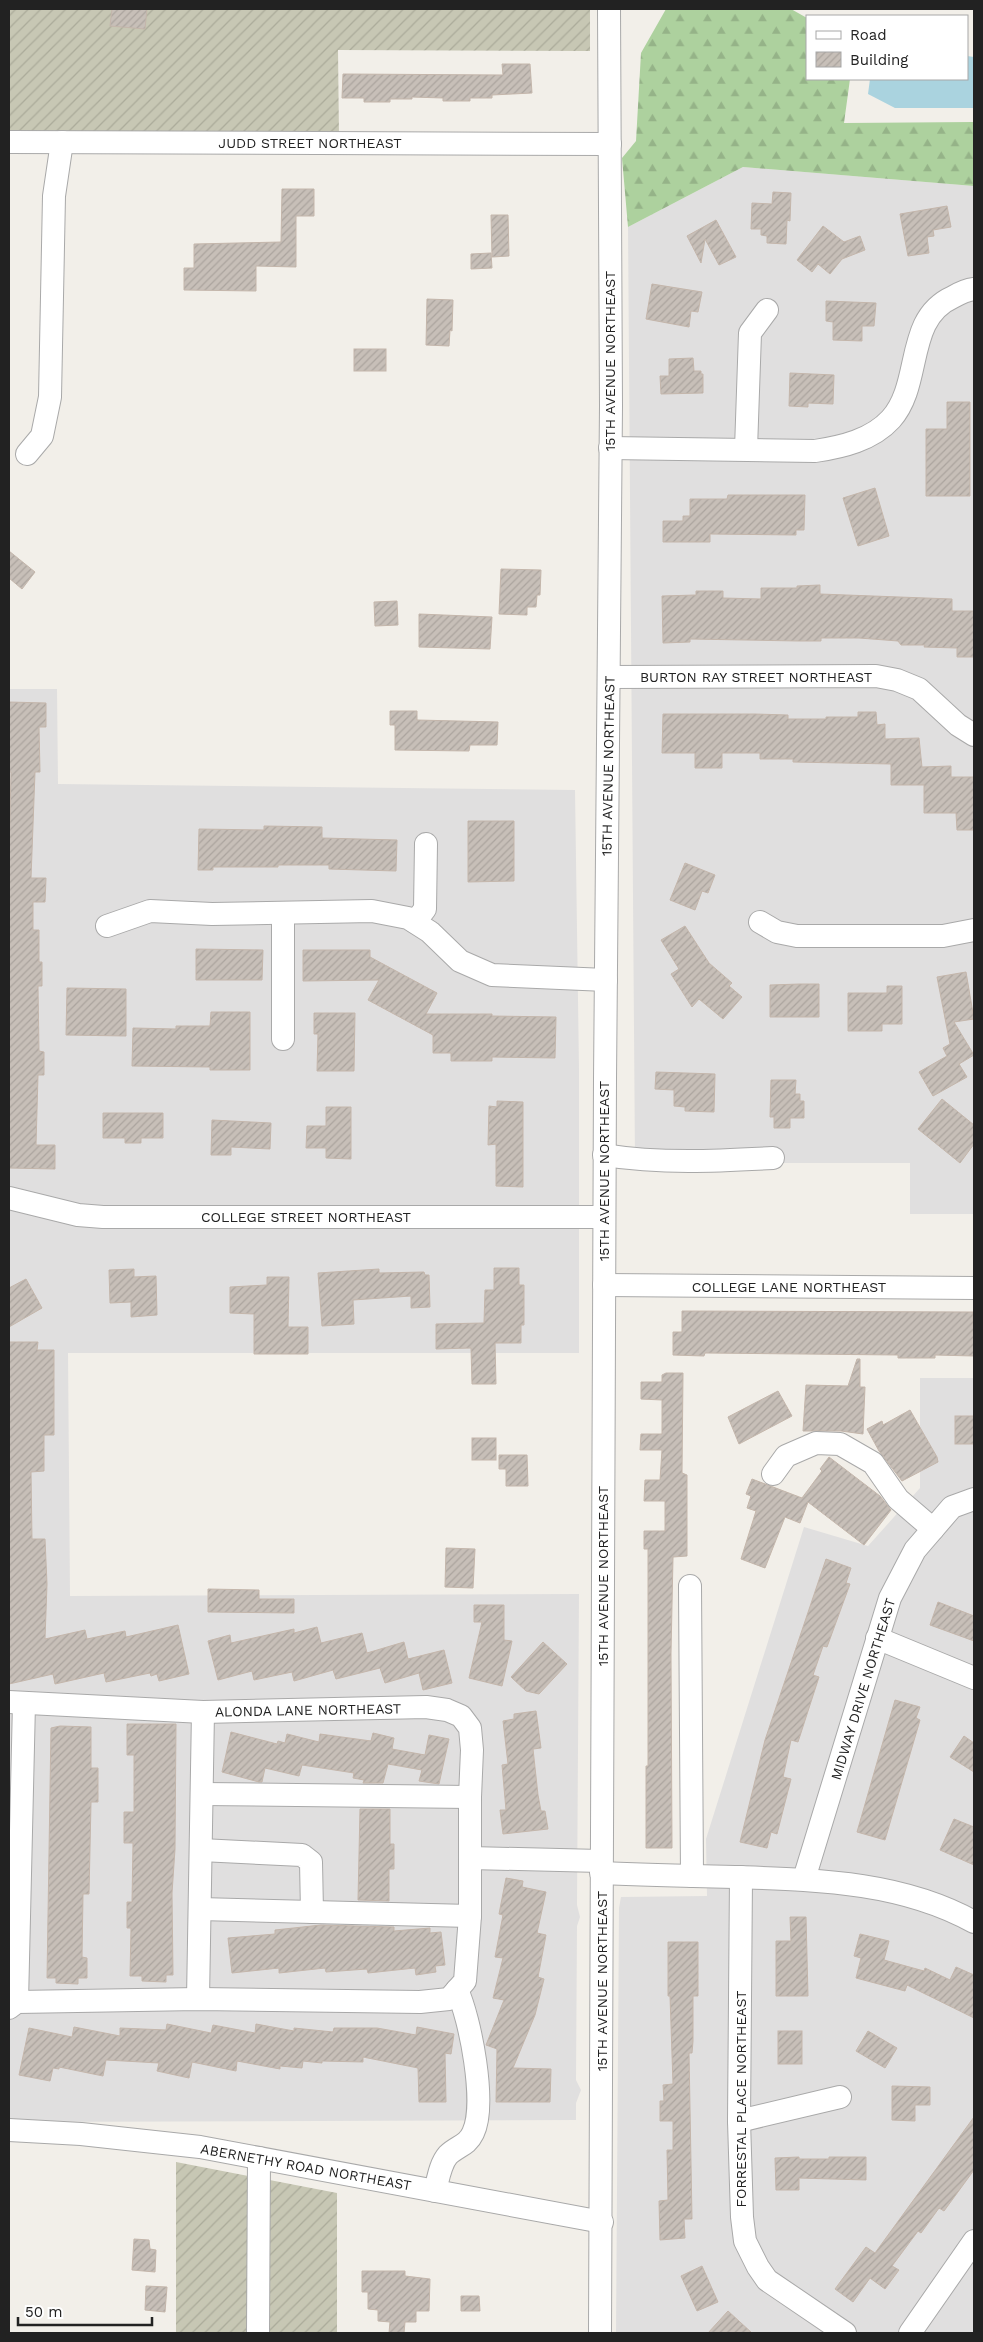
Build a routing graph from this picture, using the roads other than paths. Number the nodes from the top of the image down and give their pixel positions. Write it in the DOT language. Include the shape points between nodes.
graph roads {
  1 [pos="610,9"];
  2 [pos="9,142"];
  3 [pos="62,142"];
  4 [pos="610,144"];
  5 [pos="974,289"];
  6 [pos="767,310"];
  7 [pos="610,448"];
  8 [pos="746,449"];
  9 [pos="27,454"];
  10 [pos="609,677"];
  11 [pos="974,735"];
  12 [pos="426,844"];
  13 [pos="283,913"];
  14 [pos="415,922"];
  15 [pos="760,922"];
  16 [pos="106,926"];
  17 [pos="974,930"];
  18 [pos="606,980"];
  19 [pos="283,1039"];
  20 [pos="604,1155"];
  21 [pos="773,1158"];
  22 [pos="9,1198"];
  23 [pos="604,1217"];
  24 [pos="604,1285"];
  25 [pos="974,1288"];
  26 [pos="773,1474"];
  27 [pos="974,1499"];
  28 [pos="933,1529"];
  29 [pos="690,1586"];
  30 [pos="877,1638"];
  31 [pos="974,1678"];
  32 [pos="16,1702"];
  33 [pos="203,1712"];
  34 [pos="202,1794"];
  35 [pos="470,1797"];
  36 [pos="201,1850"];
  37 [pos="470,1858"];
  38 [pos="602,1867"];
  39 [pos="692,1876"];
  40 [pos="741,1877"];
  41 [pos="804,1879"];
  42 [pos="200,1910"];
  43 [pos="312,1912"];
  44 [pos="470,1916"];
  45 [pos="974,1922"];
  46 [pos="457,1990"];
  47 [pos="198,1999"];
  48 [pos="13,2005"];
  49 [pos="840,2097"];
  50 [pos="738,2121"];
  51 [pos="9,2130"];
  52 [pos="259,2158"];
  53 [pos="435,2191"];
  54 [pos="602,2222"];
  55 [pos="974,2242"];
  56 [pos="258,2333"];
  57 [pos="600,2333"];
  58 [pos="845,2333"];
  59 [pos="910,2333"];
  1 -- 4 [label="street, 15TH AVENUE NORTHEAST"];
  2 -- 3 [label="street, JUDD STREET NORTHEAST"];
  3 -- 4 [label="street, JUDD STREET NORTHEAST"];
  3 -- 9 [label="street" via="54,196 50,397 42,436"];
  4 -- 7 [label="street, 15TH AVENUE NORTHEAST"];
  5 -- 8 [label="street" via="946,300 931,313 918,340 908,390 891,419 868,436 842,447 815,451"];
  6 -- 8 [label="street" via="750,333"];
  7 -- 8 [label="street"];
  7 -- 10 [label="street, 15TH AVENUE NORTHEAST"];
  10 -- 11 [label="street, BURTON RAY STREET NORTHEAST" via="876,676 918,689"];
  10 -- 18 [label="street, 15TH AVENUE NORTHEAST"];
  12 -- 14 [label="street" via="425,909"];
  13 -- 14 [label="street" via="372,912"];
  13 -- 16 [label="street" via="150,912"];
  13 -- 19 [label="street"];
  14 -- 18 [label="street" via="460,960 492,975"];
  15 -- 17 [label="street" via="777,932 797,936 943,936"];
  18 -- 20 [label="street, 15TH AVENUE NORTHEAST"];
  20 -- 21 [label="street" via="626,1159"];
  20 -- 23 [label="street, 15TH AVENUE NORTHEAST"];
  22 -- 23 [label="street, COLLEGE STREET NORTHEAST" via="78,1215 103,1217"];
  23 -- 24 [label="street, 15TH AVENUE NORTHEAST"];
  24 -- 25 [label="street, COLLEGE LANE NORTHEAST"];
  24 -- 38 [label="street, 15TH AVENUE NORTHEAST"];
  26 -- 28 [label="street" via="786,1456 816,1443 840,1444 873,1463 898,1498"];
  27 -- 28 [label="street, MIDWAY DRIVE NORTHEAST" via="952,1507"];
  28 -- 30 [label="street, MIDWAY DRIVE NORTHEAST" via="915,1550 890,1598"];
  29 -- 39 [label="street"];
  30 -- 31 [label="street"];
  30 -- 41 [label="street, MIDWAY DRIVE NORTHEAST"];
  32 -- 33 [label="street, ALONDA LANE NORTHEAST"];
  32 -- 48 [label="street"];
  33 -- 34 [label="street"];
  33 -- 35 [label="street, ALONDA LANE NORTHEAST" via="426,1707 446,1710 461,1716 470,1728"];
  34 -- 35 [label="street"];
  34 -- 36 [label="street"];
  35 -- 37 [label="street, ALONDA LANE NORTHEAST"];
  36 -- 42 [label="street"];
  36 -- 43 [label="street" via="302,1855 311,1862"];
  37 -- 38 [label="street"];
  37 -- 44 [label="street, ALONDA LANE NORTHEAST"];
  38 -- 39 [label="street"];
  38 -- 54 [label="street, 15TH AVENUE NORTHEAST"];
  39 -- 40 [label="street"];
  40 -- 41 [label="street"];
  40 -- 50 [label="street, FORRESTAL PLACE NORTHEAST"];
  41 -- 45 [label="street" via="898,1892 949,1908"];
  42 -- 43 [label="street"];
  42 -- 47 [label="street"];
  43 -- 44 [label="street"];
  44 -- 46 [label="street, ALONDA LANE NORTHEAST" via="465,1981"];
  46 -- 47 [label="street" via="449,1999 420,2002"];
  46 -- 53 [label="street" via="463,2003 479,2089 479,2110 468,2142 444,2161"];
  47 -- 48 [label="street"];
  49 -- 50 [label="street"];
  50 -- 58 [label="street, FORRESTAL PLACE NORTHEAST" via="745,2241 758,2267 768,2280"];
  51 -- 52 [label="street, ABERNETHY ROAD NORTHEAST" via="155,2141"];
  52 -- 53 [label="street, ABERNETHY ROAD NORTHEAST"];
  52 -- 56 [label="street"];
  53 -- 54 [label="street, ABERNETHY ROAD NORTHEAST"];
  54 -- 57 [label="street, 15TH AVENUE NORTHEAST"];
  55 -- 59 [label="street"];
}
